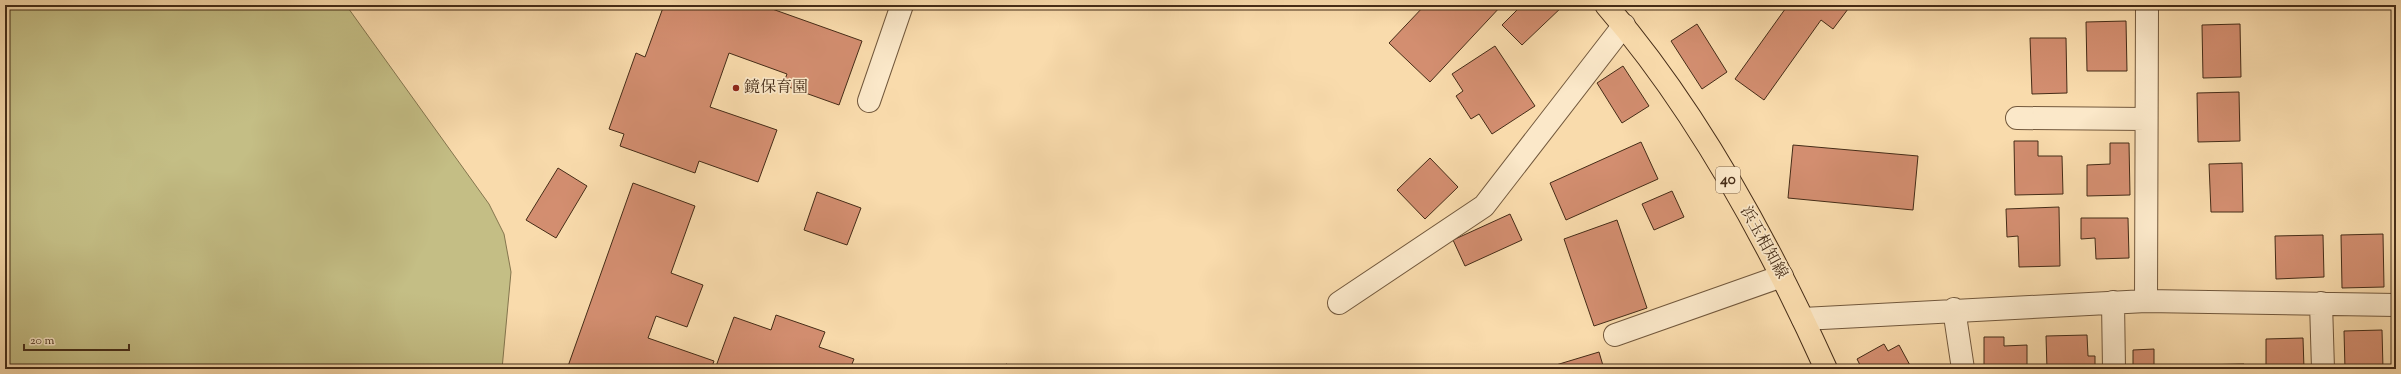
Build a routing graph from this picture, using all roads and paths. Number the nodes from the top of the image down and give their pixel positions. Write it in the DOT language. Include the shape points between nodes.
graph roads {
  1 [pos="902,5"];
  2 [pos="1606,5"];
  3 [pos="2147,5"];
  4 [pos="1624,25"];
  5 [pos="869,101"];
  6 [pos="2017,118"];
  7 [pos="2146,119"];
  8 [pos="1782,276"];
  9 [pos="2146,301"];
  10 [pos="1339,302"];
  11 [pos="2113,302"];
  12 [pos="2321,304"];
  13 [pos="2396,304"];
  14 [pos="1954,309"];
  15 [pos="1803,319"];
  16 [pos="1615,336"];
  17 [pos="1826,369"];
  18 [pos="1963,369"];
  19 [pos="2114,369"];
  20 [pos="2323,369"];
  1 -- 5 [label="street"];
  2 -- 4 [label="main road, 浜玉相知線 / 40"];
  3 -- 7 [label="street"];
  4 -- 8 [label="main road, 浜玉相知線 / 40" via="1679,103 1731,184"];
  4 -- 10 [label="street" via="1484,206"];
  6 -- 7 [label="street"];
  7 -- 9 [label="street"];
  8 -- 15 [label="main road, 浜玉相知線 / 40"];
  8 -- 16 [label="street"];
  9 -- 11 [label="street"];
  9 -- 12 [label="street"];
  11 -- 14 [label="street"];
  11 -- 19 [label="street"];
  12 -- 13 [label="street"];
  12 -- 20 [label="street"];
  14 -- 15 [label="street"];
  14 -- 18 [label="street"];
  15 -- 17 [label="main road, 浜玉相知線 / 40"];
}
